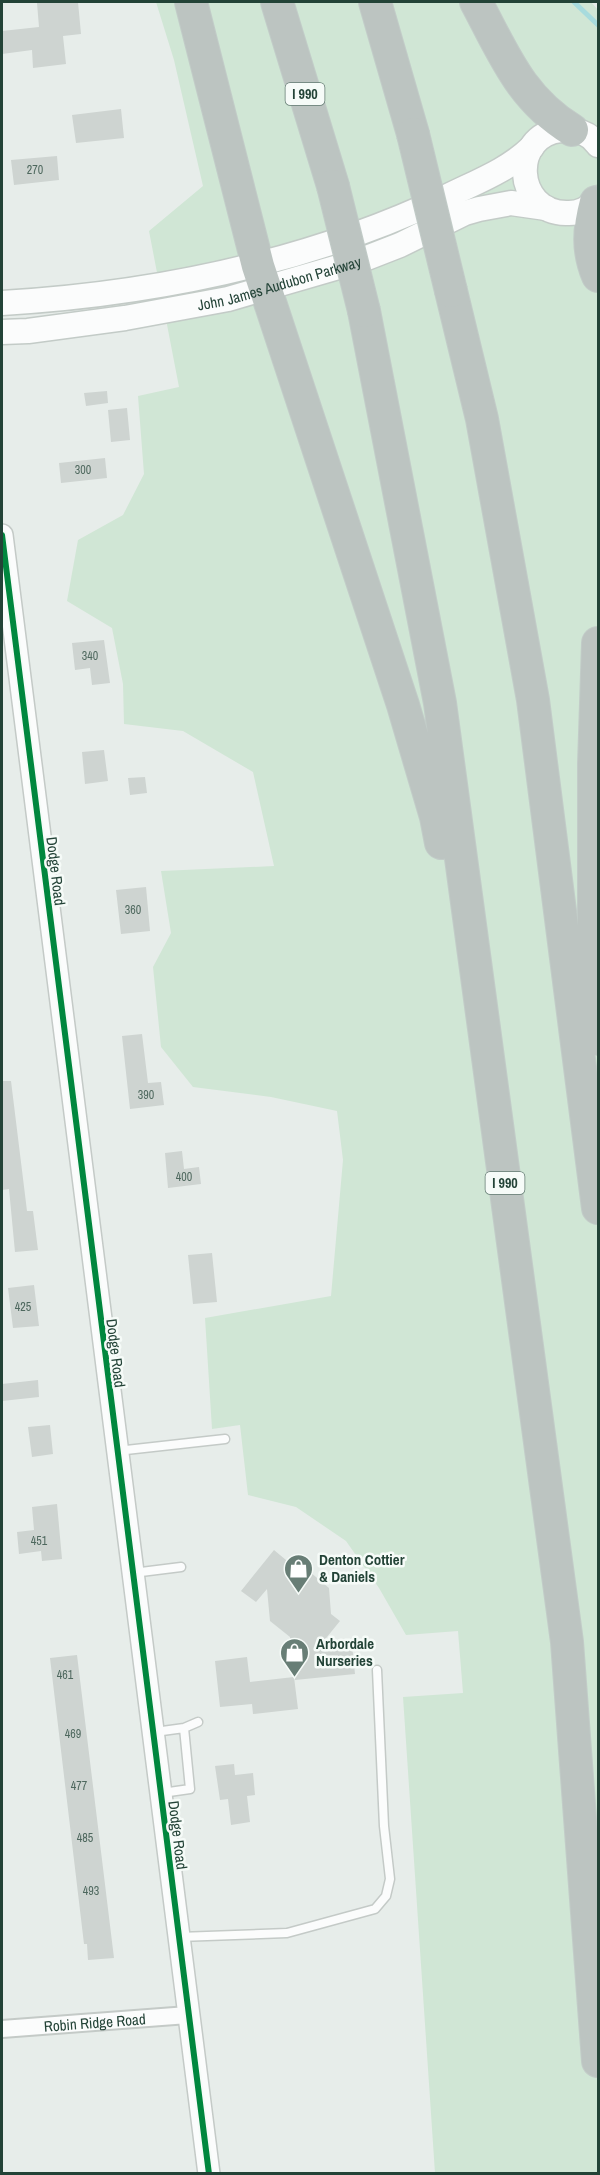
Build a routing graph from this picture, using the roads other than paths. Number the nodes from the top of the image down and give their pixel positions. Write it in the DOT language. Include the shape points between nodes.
graph roads {
  1 [pos="191,2"];
  2 [pos="277,2"];
  3 [pos="375,2"];
  4 [pos="476,2"];
  5 [pos="588,135"];
  6 [pos="532,147"];
  7 [pos="597,200"];
  8 [pos="546,208"];
  9 [pos="598,276"];
  10 [pos="262,278"];
  11 [pos="2,303"];
  12 [pos="2,332"];
  13 [pos="2,535"];
  14 [pos="598,643"];
  15 [pos="493,1090"];
  16 [pos="593,1163"];
  17 [pos="598,1208"];
  18 [pos="225,1439"];
  19 [pos="117,1451"];
  20 [pos="180,1567"];
  21 [pos="132,1573"];
  22 [pos="377,1670"];
  23 [pos="198,1722"];
  24 [pos="184,1728"];
  25 [pos="153,1732"];
  26 [pos="161,1794"];
  27 [pos="178,1937"];
  28 [pos="188,2015"];
  29 [pos="2,2029"];
  30 [pos="598,2061"];
  31 [pos="209,2174"];
  1 -- 10 [label="highway"];
  2 -- 15 [label="highway, I 990, bridge" via="333,186 364,311 441,703"];
  3 -- 16 [label="highway, bridge" via="413,134 482,419 533,700"];
  4 -- 5 [label="highway" via="527,92 554,119"];
  5 -- 6 [label="main road, John James Audubon Parkway" via="555,131"];
  6 -- 8 [label="main road" via="524,174 535,200"];
  6 -- 10 [label="main road, John James Audubon Parkway" via="513,164"];
  7 -- 8 [label="main road, John James Audubon Parkway" via="585,210 572,213"];
  7 -- 9 [label="highway" via="589,243"];
  8 -- 10 [label="main road, John James Audubon Parkway" via="511,203 479,209 359,261"];
  10 -- 11 [label="main road, John James Audubon Parkway"];
  10 -- 12 [label="main road, John James Audubon Parkway" via="228,300 125,318"];
  10 -- 15 [label="highway" via="358,565 436,817 469,1008"];
  13 -- 19 [label="street, Dodge Road"];
  14 -- 16 [label="highway"];
  15 -- 30 [label="highway, I 990" via="567,1642"];
  16 -- 17 [label="highway"];
  18 -- 19 [label="lane"];
  19 -- 21 [label="street, Dodge Road"];
  20 -- 21 [label="lane"];
  21 -- 25 [label="street, Dodge Road"];
  22 -- 27 [label="lane" via="390,1879 386,1896 375,1909 287,1934"];
  23 -- 24 [label="lane"];
  24 -- 25 [label="lane"];
  24 -- 26 [label="lane" via="190,1790"];
  25 -- 26 [label="street, Dodge Road"];
  26 -- 27 [label="street, Dodge Road"];
  27 -- 28 [label="street, Dodge Road"];
  28 -- 29 [label="street, Robin Ridge Road"];
  28 -- 31 [label="street, Dodge Road"];
}
